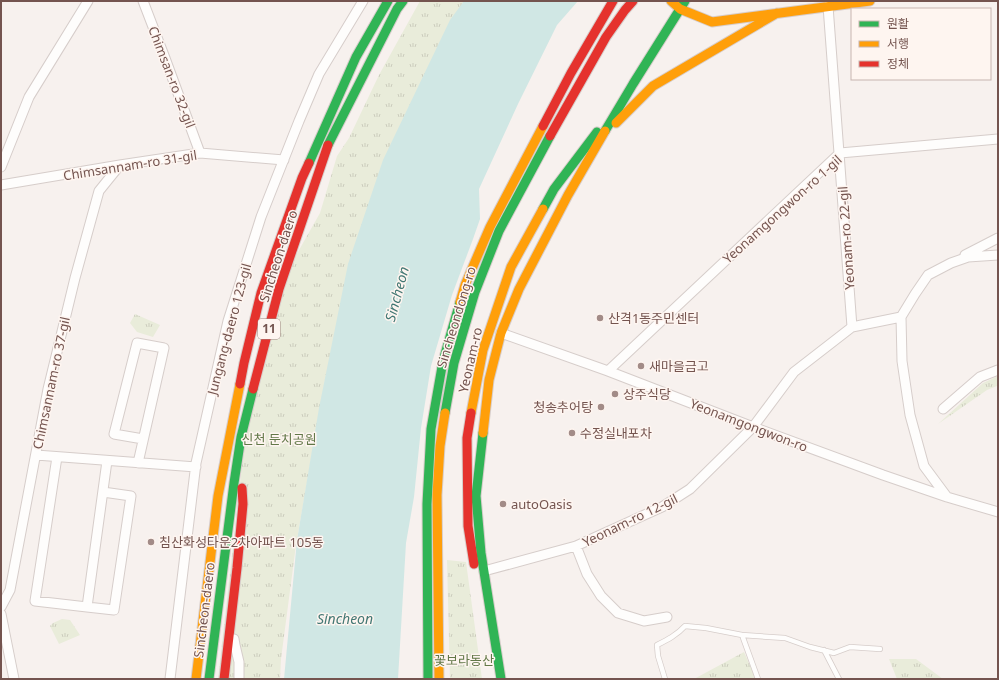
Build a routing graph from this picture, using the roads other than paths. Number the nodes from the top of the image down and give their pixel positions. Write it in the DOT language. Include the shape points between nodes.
graph roads {
  1 [pos="88,1"];
  2 [pos="142,1"];
  3 [pos="363,1"];
  4 [pos="388,1"];
  5 [pos="403,1"];
  6 [pos="613,1"];
  7 [pos="633,1"];
  8 [pos="671,1"];
  9 [pos="687,1"];
  10 [pos="870,1"];
  11 [pos="828,6"];
  12 [pos="680,9"];
  13 [pos="777,13"];
  14 [pos="633,84"];
  15 [pos="602,137"];
  16 [pos="998,139"];
  17 [pos="200,153"];
  18 [pos="840,153"];
  19 [pos="284,160"];
  20 [pos="120,165"];
  21 [pos="1,167"];
  22 [pos="1,185"];
  23 [pos="315,210"];
  24 [pos="998,238"];
  25 [pos="269,244"];
  26 [pos="998,255"];
  27 [pos="951,263"];
  28 [pos="279,289"];
  29 [pos="261,293"];
  30 [pos="901,318"];
  31 [pos="852,327"];
  32 [pos="501,333"];
  33 [pos="998,370"];
  34 [pos="608,371"];
  35 [pos="943,409"];
  36 [pos="752,428"];
  37 [pos="143,439"];
  38 [pos="239,453"];
  39 [pos="36,455"];
  40 [pos="57,457"];
  41 [pos="108,460"];
  42 [pos="138,463"];
  43 [pos="196,467"];
  44 [pos="103,492"];
  45 [pos="947,497"];
  46 [pos="998,512"];
  47 [pos="576,546"];
  48 [pos="210,564"];
  49 [pos="484,571"];
  50 [pos="1,607"];
  51 [pos="87,607"];
  52 [pos="1,614"];
  53 [pos="667,617"];
  54 [pos="230,620"];
  55 [pos="742,636"];
  56 [pos="880,649"];
  57 [pos="824,650"];
  58 [pos="189,664"];
  59 [pos="14,679"];
  60 [pos="170,679"];
  61 [pos="196,679"];
  62 [pos="209,679"];
  63 [pos="224,679"];
  64 [pos="239,679"];
  65 [pos="428,679"];
  66 [pos="439,679"];
  67 [pos="495,679"];
  68 [pos="502,679"];
  69 [pos="665,679"];
  70 [pos="758,679"];
  71 [pos="839,679"];
  1 -- 21 [label="street" via="29,97"];
  2 -- 17 [label="street, Chimsan-ro 32-gil"];
  3 -- 19 [label="street, Jungang-daero 123-gil" via="320,74"];
  4 -- 29 [label="main road, Sincheon-daero / 11" via="356,57 302,178"];
  5 -- 28 [label="main road, Sincheon-daero / 11" via="329,143"];
  6 -- 65 [label="main road, Sincheondong-ro" via="567,80 490,227 465,285 442,361 430,429 426,504"];
  7 -- 66 [label="main road, Sincheondong-ro" via="606,37 499,231 475,292 454,363 440,446 437,495"];
  8 -- 12 [label="main road"];
  9 -- 12 [label="main road"];
  10 -- 11 [label="main road"];
  11 -- 13 [label="main road"];
  11 -- 18 [label="street, Yeonam-ro 22-gil"];
  12 -- 13 [label="main road" via="712,22"];
  12 -- 14 [label="main road"];
  13 -- 15 [label="main road" via="653,86"];
  14 -- 15 [label="main road"];
  14 -- 67 [label="main road, Yeonam-ro" via="554,188 511,267 483,350 467,438 468,526"];
  15 -- 32 [label="main road, Yeonam-ro" via="568,195 519,289"];
  16 -- 18 [label="street, Yeonamgongwon-ro 1-gil"];
  17 -- 19 [label="street, Chimsannam-ro 31-gil"];
  17 -- 20 [label="street, Chimsannam-ro 31-gil"];
  18 -- 31 [label="street, Yeonam-ro 22-gil"];
  18 -- 34 [label="street, Yeonamgongwon-ro 1-gil"];
  19 -- 43 [label="street, Jungang-daero 123-gil" via="261,217 228,321"];
  20 -- 22 [label="street, Chimsannam-ro 31-gil"];
  20 -- 39 [label="street, Chimsannam-ro 37-gil" via="99,191 48,389"];
  23 -- 28 [label="main road"];
  24 -- 27 [label="street"];
  25 -- 29 [label="main road"];
  26 -- 27 [label="street" via="968,257"];
  27 -- 30 [label="street" via="928,275"];
  28 -- 38 [label="main road, Sincheon-daero / 11"];
  29 -- 48 [label="main road, Sincheon-daero / 11" via="244,363 218,496"];
  30 -- 31 [label="street"];
  30 -- 45 [label="street" via="902,362 910,415 924,466"];
  31 -- 36 [label="street" via="794,372"];
  32 -- 34 [label="street, Yeonamgongwon-ro"];
  32 -- 49 [label="main road, Yeonam-ro" via="489,380 476,496"];
  33 -- 35 [label="street" via="980,377"];
  34 -- 36 [label="street, Yeonamgongwon-ro"];
  36 -- 45 [label="street, Yeonamgongwon-ro"];
  36 -- 47 [label="street, Yeonam-ro 12-gil" via="690,489 662,507"];
  37 -- 37 [label="street" via="164,348 137,343 114,434"];
  37 -- 42 [label="street"];
  38 -- 54 [label="main road" via="242,504"];
  38 -- 62 [label="main road, Sincheon-daero / 11"];
  39 -- 40 [label="street"];
  39 -- 50 [label="street, Chimsannam-ro 37-gil" via="10,590"];
  40 -- 41 [label="street"];
  40 -- 51 [label="street" via="35,601"];
  41 -- 42 [label="street"];
  41 -- 44 [label="street"];
  42 -- 43 [label="street"];
  43 -- 60 [label="street, Jungang-daero 123-gil"];
  44 -- 51 [label="street"];
  44 -- 51 [label="street" via="131,496 114,610"];
  45 -- 46 [label="street, Yeonamgongwon-ro"];
  47 -- 49 [label="street, Yeonam-ro 12-gil"];
  47 -- 53 [label="street, Yeonam-ro 12-gil" via="587,574 601,596 618,613 644,621"];
  48 -- 58 [label="main road"];
  48 -- 61 [label="main road, Sincheon-daero / 11"];
  49 -- 68 [label="main road, Yeonam-ro"];
  52 -- 59 [label="street"];
  54 -- 63 [label="main road"];
  54 -- 64 [label="street" via="239,662"];
  55 -- 57 [label="lane" via="786,638"];
  55 -- 69 [label="lane" via="685,626 680,632 657,645"];
  55 -- 70 [label="lane"];
  56 -- 57 [label="lane" via="850,647 834,652"];
  57 -- 71 [label="lane"];
}
